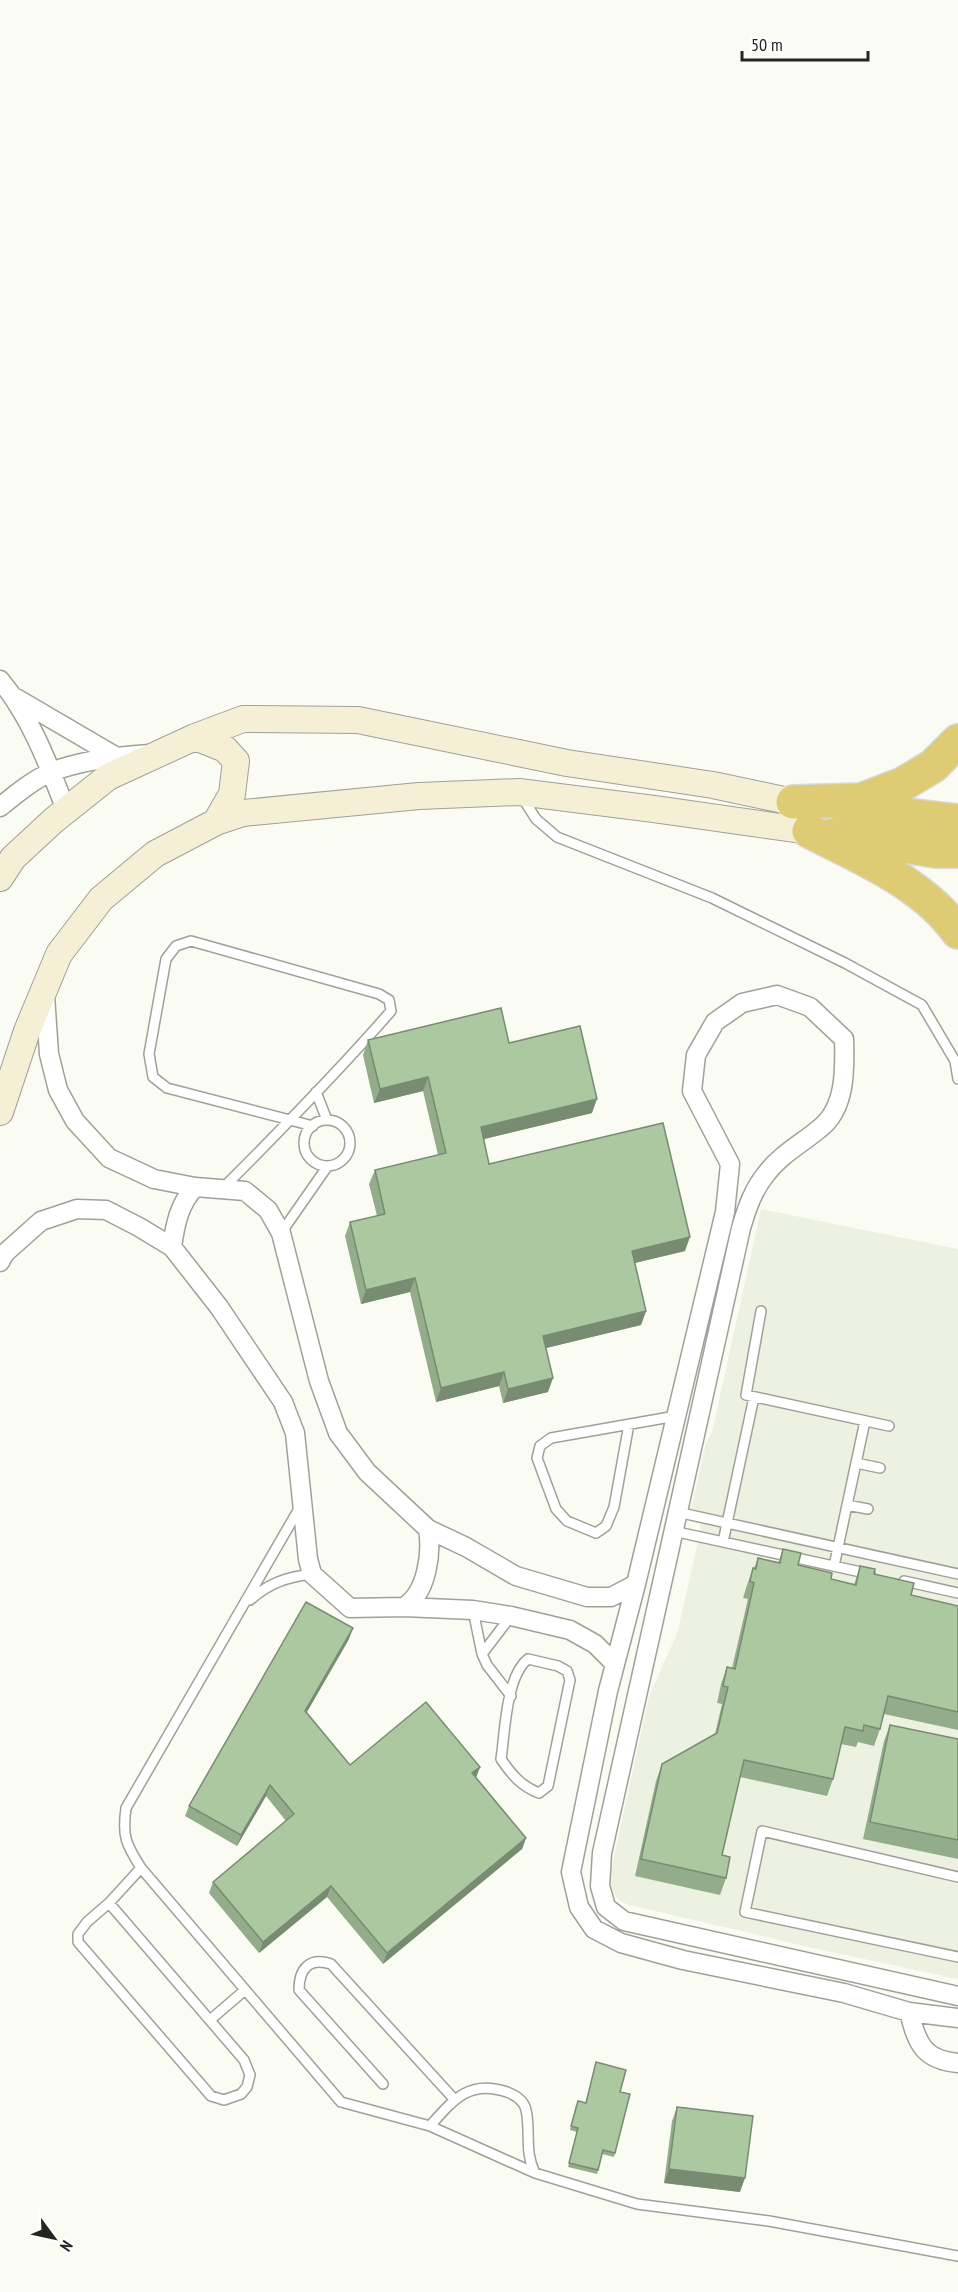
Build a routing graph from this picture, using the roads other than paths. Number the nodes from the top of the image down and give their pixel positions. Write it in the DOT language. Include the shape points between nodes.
graph roads {
  1 [pos="0,680"];
  2 [pos="15,698"];
  3 [pos="195,737"];
  4 [pos="958,741"];
  5 [pos="157,754"];
  6 [pos="115,756"];
  7 [pos="51,772"];
  8 [pos="519,792"];
  9 [pos="793,802"];
  10 [pos="0,807"];
  11 [pos="66,810"];
  12 [pos="958,821"];
  13 [pos="216,822"];
  14 [pos="809,831"];
  15 [pos="958,851"];
  16 [pos="0,878"];
  17 [pos="958,932"];
  18 [pos="45,986"];
  19 [pos="958,1079"];
  20 [pos="316,1092"];
  21 [pos="0,1112"];
  22 [pos="327,1120"];
  23 [pos="290,1121"];
  24 [pos="313,1125"];
  25 [pos="327,1167"];
  26 [pos="195,1187"];
  27 [pos="222,1189"];
  28 [pos="281,1233"];
  29 [pos="172,1247"];
  30 [pos="0,1262"];
  31 [pos="761,1311"];
  32 [pos="754,1397"];
  33 [pos="676,1416"];
  34 [pos="866,1421"];
  35 [pos="629,1425"];
  36 [pos="890,1426"];
  37 [pos="856,1463"];
  38 [pos="880,1468"];
  39 [pos="302,1503"];
  40 [pos="847,1505"];
  41 [pos="868,1509"];
  42 [pos="677,1512"];
  43 [pos="726,1522"];
  44 [pos="428,1529"];
  45 [pos="673,1531"];
  46 [pos="723,1542"];
  47 [pos="839,1547"];
  48 [pos="834,1566"];
  49 [pos="933,1568"];
  50 [pos="312,1574"];
  51 [pos="958,1574"];
  52 [pos="877,1576"];
  53 [pos="898,1580"];
  54 [pos="636,1584"];
  55 [pos="929,1586"];
  56 [pos="958,1593"];
  57 [pos="246,1603"];
  58 [pos="404,1606"];
  59 [pos="473,1610"];
  60 [pos="511,1616"];
  61 [pos="482,1654"];
  62 [pos="615,1664"];
  63 [pos="510,1696"];
  64 [pos="141,1868"];
  65 [pos="958,1877"];
  66 [pos="109,1903"];
  67 [pos="958,1957"];
  68 [pos="245,1990"];
  69 [pos="958,1996"];
  70 [pos="909,2012"];
  71 [pos="958,2018"];
  72 [pos="210,2020"];
  73 [pos="958,2063"];
  74 [pos="383,2084"];
  75 [pos="454,2099"];
  76 [pos="429,2126"];
  77 [pos="535,2173"];
  78 [pos="958,2256"];
  1 -- 2 [label="street"];
  2 -- 6 [label="street"];
  2 -- 7 [label="street"];
  3 -- 5 [label="street"];
  3 -- 9 [label="street" via="243,719 358,720 567,764 713,785"];
  3 -- 13 [label="street" via="225,749 236,761 232,794"];
  4 -- 9 [label="highway" via="933,766 903,784 861,800"];
  5 -- 6 [label="street"];
  5 -- 11 [label="street" via="108,777"];
  6 -- 7 [label="street"];
  7 -- 10 [label="street"];
  7 -- 11 [label="street"];
  8 -- 13 [label="street" via="419,796 243,813"];
  8 -- 14 [label="street"];
  8 -- 19 [label="lane" via="536,819 557,837 712,898 922,1005 955,1061"];
  9 -- 12 [label="highway"];
  11 -- 16 [label="street" via="13,858"];
  13 -- 18 [label="street" via="155,854 101,899 59,954"];
  14 -- 15 [label="highway"];
  14 -- 17 [label="highway" via="900,879 946,916"];
  18 -- 21 [label="street"];
  18 -- 26 [label="street" via="49,1054 58,1089 75,1121 109,1158 154,1179"];
  20 -- 22 [label="lane"];
  20 -- 23 [label="lane"];
  20 -- 23 [label="lane" via="391,1011 389,1000 191,941 176,946 166,959 149,1054 153,1077 166,1088"];
  22 -- 24 [label="lane"];
  22 -- 25 [label="lane" via="342,1126 350,1140 342,1161"];
  23 -- 24 [label="lane"];
  23 -- 27 [label="lane"];
  24 -- 25 [label="lane" via="304,1147 312,1161"];
  25 -- 28 [label="lane"];
  26 -- 27 [label="street"];
  26 -- 29 [label="street" via="176,1220"];
  27 -- 28 [label="street" via="245,1191 268,1210"];
  28 -- 44 [label="street" via="319,1381 338,1433 367,1472"];
  29 -- 30 [label="street" via="106,1210 77,1209 40,1221"];
  29 -- 39 [label="street" via="219,1307 283,1402 295,1433"];
  31 -- 32 [label="lane" via="746,1395"];
  32 -- 34 [label="lane"];
  32 -- 43 [label="lane"];
  33 -- 35 [label="lane"];
  33 -- 42 [label="street" via="729,1187 730,1164 692,1091 696,1055 715,1022 742,1002 777,995 810,1007 844,1039 845,1074 836,1106 822,1128 767,1172 752,1193"];
  33 -- 54 [label="street"];
  34 -- 36 [label="lane"];
  34 -- 37 [label="lane"];
  35 -- 35 [label="lane" via="551,1438 540,1446 537,1458 556,1509 567,1521 596,1533 606,1526 614,1508"];
  37 -- 38 [label="lane"];
  37 -- 40 [label="lane"];
  39 -- 50 [label="street"];
  39 -- 57 [label="lane"];
  40 -- 41 [label="lane"];
  40 -- 47 [label="lane"];
  42 -- 43 [label="lane"];
  42 -- 45 [label="street"];
  43 -- 46 [label="lane"];
  43 -- 47 [label="lane"];
  44 -- 54 [label="street" via="516,1576 587,1597 611,1597"];
  44 -- 58 [label="street" via="426,1574 413,1601"];
  45 -- 46 [label="lane"];
  45 -- 69 [label="street" via="602,1853 600,1886 606,1907 624,1921"];
  46 -- 48 [label="lane"];
  47 -- 48 [label="lane"];
  47 -- 49 [label="lane"];
  48 -- 52 [label="lane"];
  49 -- 51 [label="lane"];
  49 -- 55 [label="lane"];
  50 -- 57 [label="lane" via="277,1581"];
  50 -- 58 [label="street" via="350,1608"];
  53 -- 55 [label="lane"];
  54 -- 62 [label="street"];
  55 -- 56 [label="lane"];
  57 -- 64 [label="lane" via="126,1808 123,1828 127,1845"];
  58 -- 59 [label="street"];
  59 -- 60 [label="street"];
  59 -- 61 [label="lane"];
  60 -- 61 [label="lane"];
  60 -- 62 [label="street" via="570,1630 595,1644"];
  61 -- 63 [label="lane"];
  62 -- 70 [label="street" via="571,1872 579,1907 594,1929 621,1943 673,1957 844,1993"];
  63 -- 63 [label="lane" via="501,1759 513,1777 539,1794 548,1786 570,1680 567,1671 528,1659 517,1673"];
  64 -- 66 [label="lane"];
  64 -- 68 [label="lane"];
  65 -- 67 [label="lane" via="762,1831 745,1912"];
  66 -- 72 [label="lane"];
  66 -- 72 [label="lane" via="78,1934 78,1942 205,2090 224,2100 241,2094 249,2075 244,2060"];
  68 -- 72 [label="lane"];
  68 -- 76 [label="lane" via="341,2102"];
  70 -- 71 [label="street"];
  70 -- 73 [label="street" via="922,2049 940,2061"];
  74 -- 75 [label="lane" via="299,1990 299,1978 310,1963 320,1960 331,1964"];
  75 -- 76 [label="lane"];
  75 -- 77 [label="lane" via="471,2091 493,2088 517,2096 526,2108 528,2159"];
  76 -- 77 [label="lane"];
  77 -- 78 [label="lane" via="637,2204 769,2221"];
}
